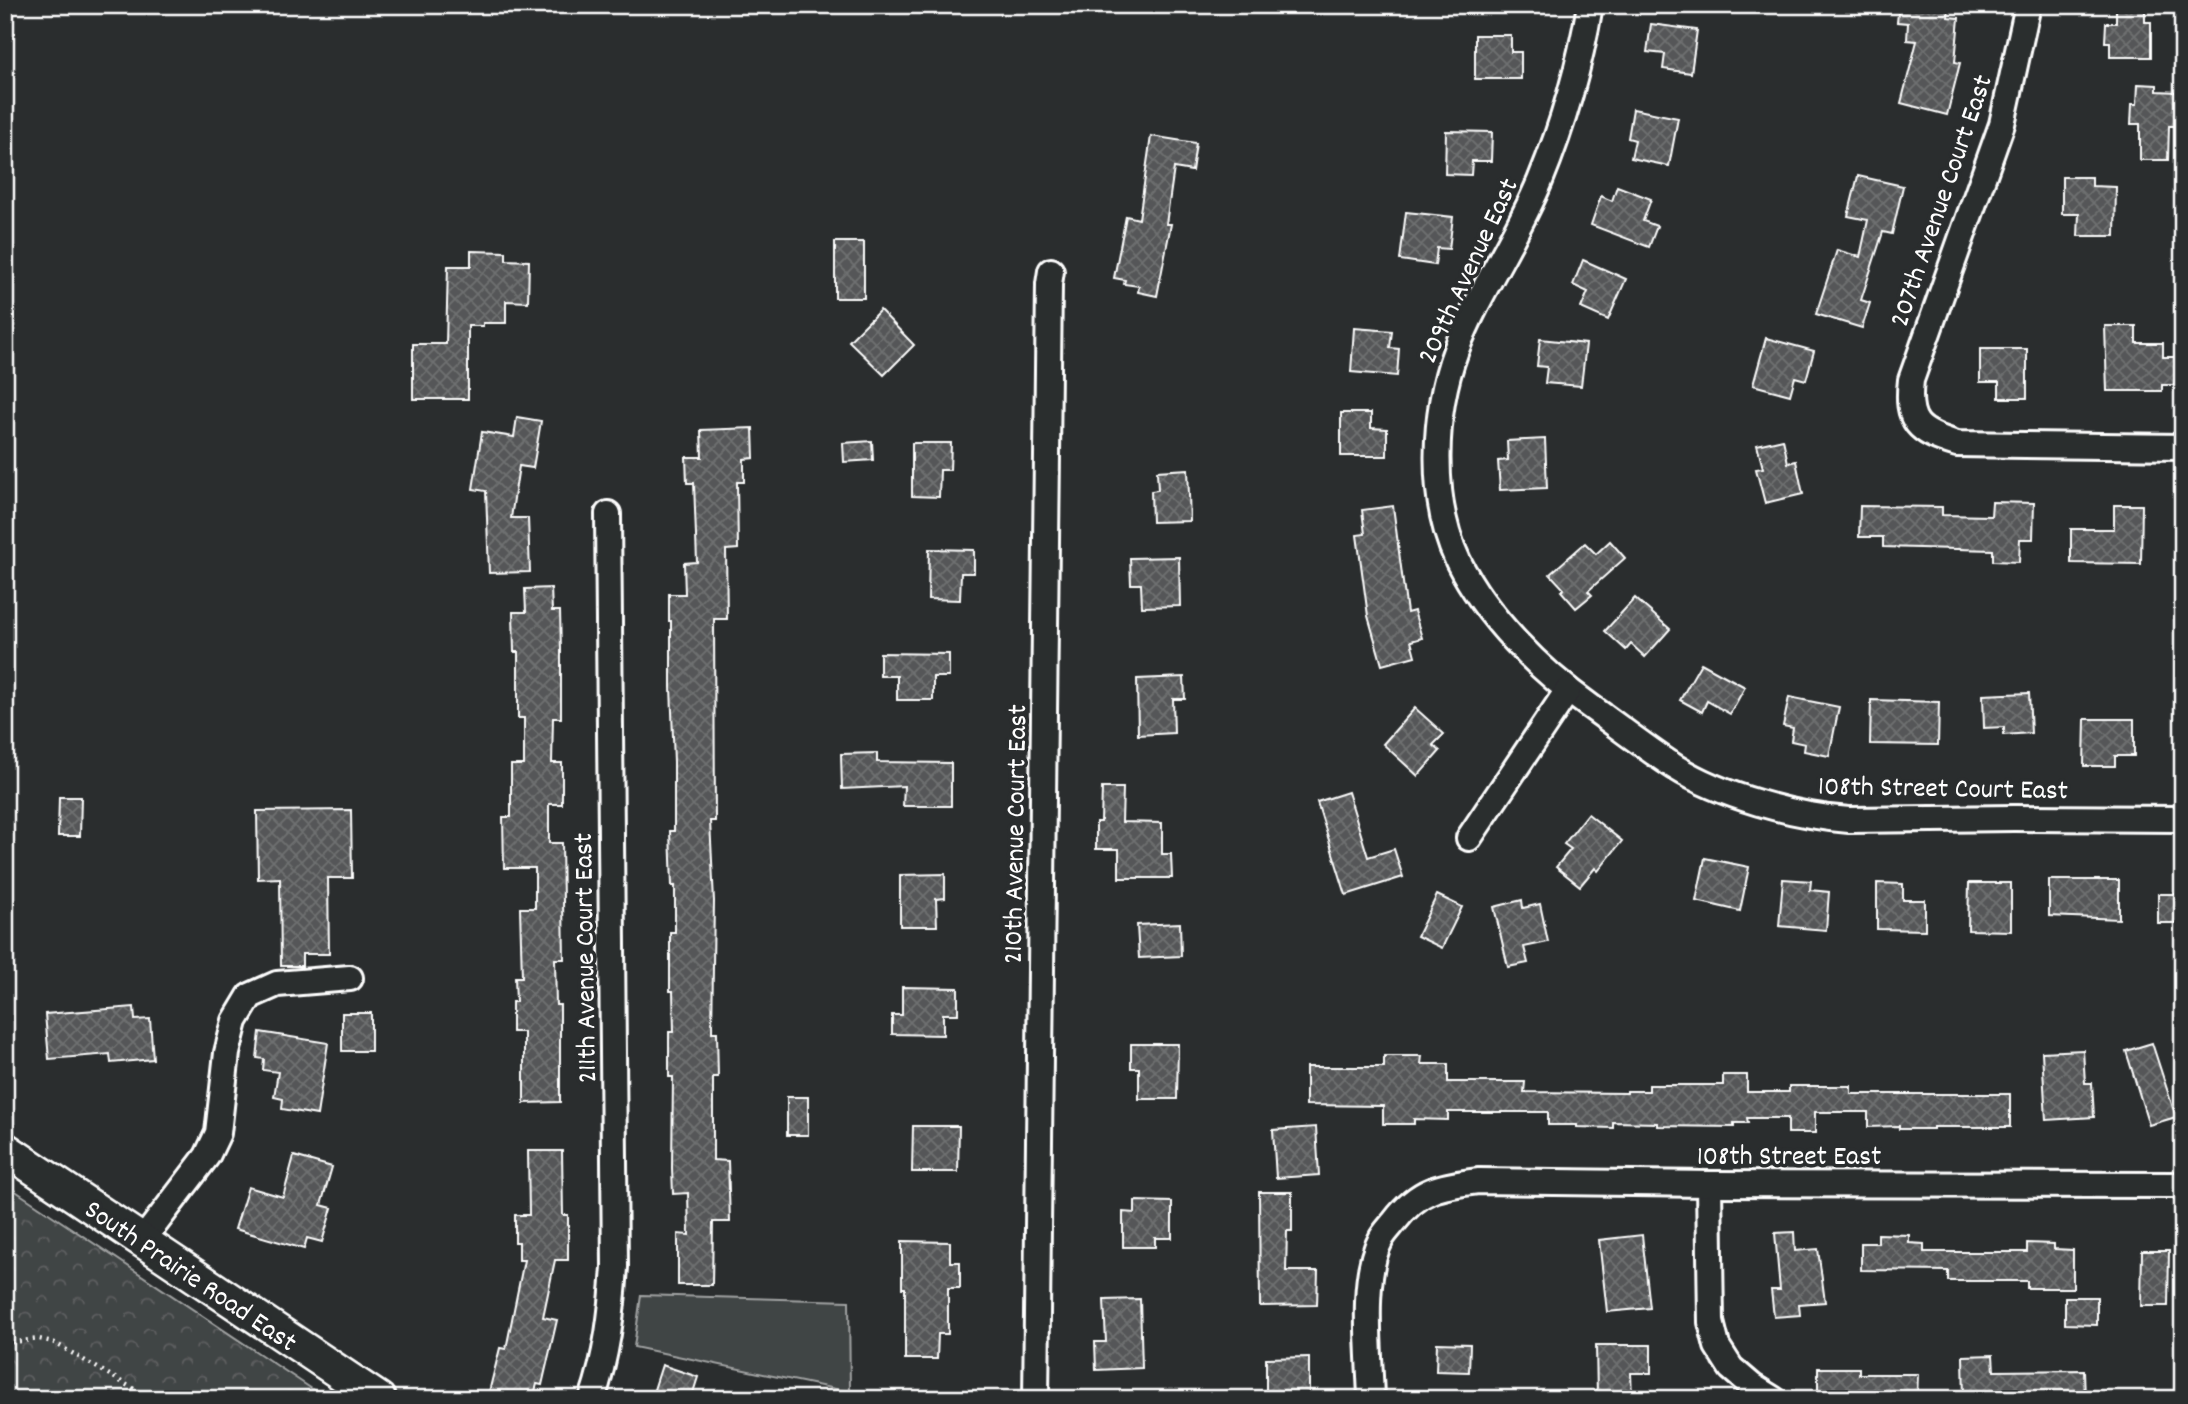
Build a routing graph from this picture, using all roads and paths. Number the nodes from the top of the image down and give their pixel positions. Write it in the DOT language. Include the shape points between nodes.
graph roads {
  1 [pos="1590,5"];
  2 [pos="2028,5"];
  3 [pos="1051,271"];
  4 [pos="2183,447"];
  5 [pos="608,514"];
  6 [pos="1568,691"];
  7 [pos="2183,819"];
  8 [pos="1469,838"];
  9 [pos="350,978"];
  10 [pos="5,1149"];
  11 [pos="1709,1184"];
  12 [pos="2183,1185"];
  13 [pos="142,1241"];
  14 [pos="5,1343"];
  15 [pos="151,1399"];
  16 [pos="379,1399"];
  17 [pos="592,1399"];
  18 [pos="1036,1399"];
  19 [pos="1371,1399"];
  20 [pos="1773,1399"];
  1 -- 6 [label="street, 209th Avenue East" via="1564,116 1539,183 1456,351 1443,391 1437,444 1441,505 1457,559 1504,629"];
  2 -- 4 [label="street, 207th Avenue Court East" via="2002,124 1911,380 1908,401 1912,414 1926,432 1957,444"];
  3 -- 18 [label="street, 210th Avenue Court East"];
  5 -- 17 [label="street, 211th Avenue Court East" via="615,1267 613,1307"];
  6 -- 7 [label="street, 108th Street Court East" via="1643,746 1706,783 1769,806 1824,818"];
  6 -- 8 [label="street"];
  9 -- 13 [label="street" via="277,984 250,996 235,1021 227,1054 218,1133 207,1156"];
  10 -- 13 [label="main road, South Prairie Road East"];
  11 -- 12 [label="street, 108th Street East"];
  11 -- 19 [label="street, 108th Street East" via="1479,1181 1431,1191 1403,1211 1381,1238 1371,1270"];
  11 -- 20 [label="street" via="1711,1322 1717,1346 1731,1367"];
  13 -- 16 [label="main road, South Prairie Road East"];
  14 -- 15 [label="path" via="53,1342"];
}
